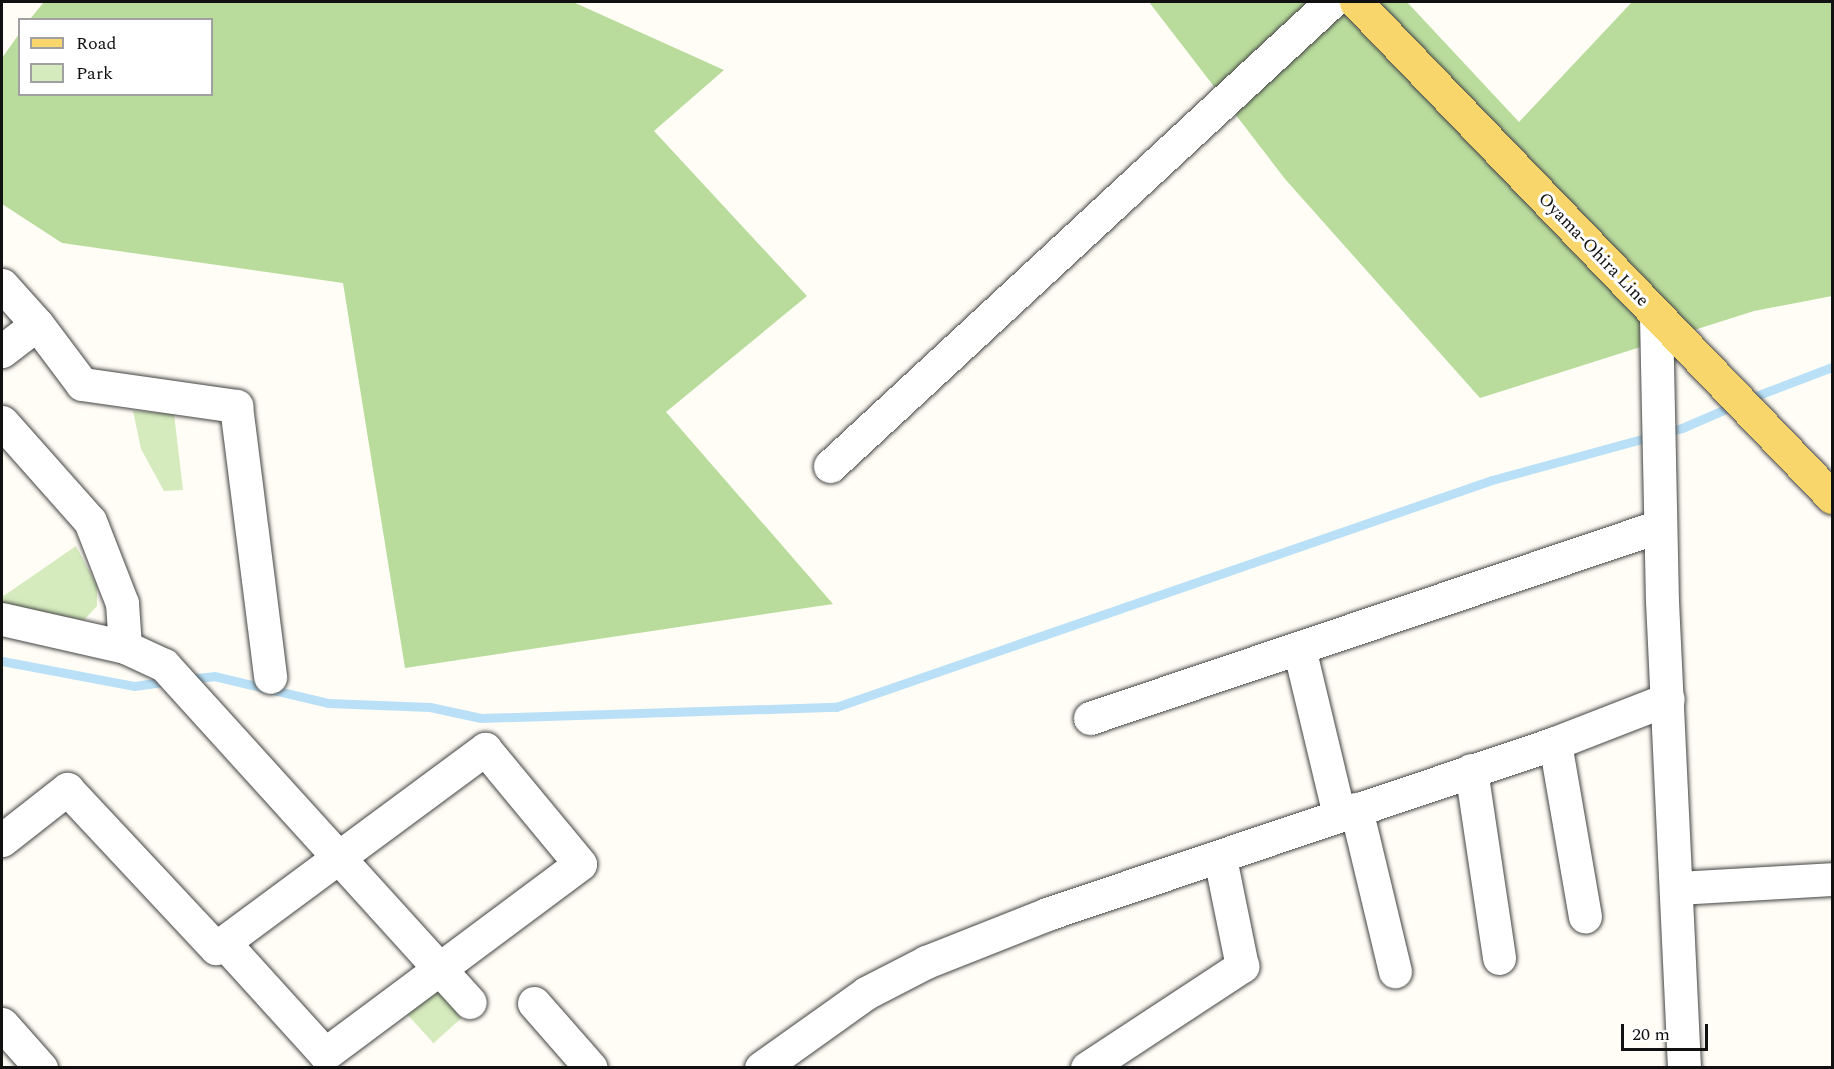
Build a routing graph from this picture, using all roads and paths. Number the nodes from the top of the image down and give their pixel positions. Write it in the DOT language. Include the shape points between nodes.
graph roads {
  1 [pos="1331,2"];
  2 [pos="1356,2"];
  3 [pos="2,285"];
  4 [pos="1656,316"];
  5 [pos="37,324"];
  6 [pos="2,351"];
  7 [pos="2,422"];
  8 [pos="830,466"];
  9 [pos="1833,496"];
  10 [pos="1660,526"];
  11 [pos="2,619"];
  12 [pos="125,647"];
  13 [pos="1299,648"];
  14 [pos="270,677"];
  15 [pos="1668,699"];
  16 [pos="1090,718"];
  17 [pos="1555,743"];
  18 [pos="1471,770"];
  19 [pos="1347,812"];
  20 [pos="2,840"];
  21 [pos="343,857"];
  22 [pos="1220,858"];
  23 [pos="1833,879"];
  24 [pos="1677,888"];
  25 [pos="1585,916"];
  26 [pos="226,945"];
  27 [pos="1499,958"];
  28 [pos="442,969"];
  29 [pos="1395,971"];
  30 [pos="470,1002"];
  31 [pos="534,1003"];
  32 [pos="2,1024"];
  33 [pos="41,1068"];
  34 [pos="591,1068"];
  35 [pos="761,1068"];
  36 [pos="1087,1068"];
  37 [pos="1684,1068"];
  1 -- 8 [label="street"];
  2 -- 4 [label="main road, Oyama-Ohira Line"];
  3 -- 5 [label="street"];
  4 -- 9 [label="main road, Oyama-Ohira Line"];
  4 -- 10 [label="street"];
  5 -- 6 [label="street"];
  5 -- 14 [label="street" via="82,384 236,406"];
  7 -- 12 [label="street" via="90,521 122,603"];
  10 -- 13 [label="street"];
  10 -- 15 [label="street"];
  11 -- 12 [label="street"];
  12 -- 21 [label="street" via="164,665"];
  13 -- 16 [label="street"];
  13 -- 19 [label="street"];
  15 -- 17 [label="street"];
  15 -- 24 [label="street"];
  17 -- 18 [label="street"];
  17 -- 25 [label="street"];
  18 -- 19 [label="street"];
  18 -- 27 [label="street"];
  19 -- 22 [label="street"];
  19 -- 29 [label="street"];
  20 -- 26 [label="street" via="67,789 216,948"];
  21 -- 26 [label="street"];
  21 -- 28 [label="street"];
  21 -- 28 [label="street" via="485,749 580,864"];
  22 -- 35 [label="street" via="1047,914 926,962 866,993"];
  22 -- 36 [label="street" via="1242,966"];
  23 -- 24 [label="street"];
  24 -- 37 [label="street"];
  26 -- 28 [label="street" via="325,1054"];
  28 -- 30 [label="street"];
  31 -- 34 [label="street"];
  32 -- 33 [label="street"];
}
